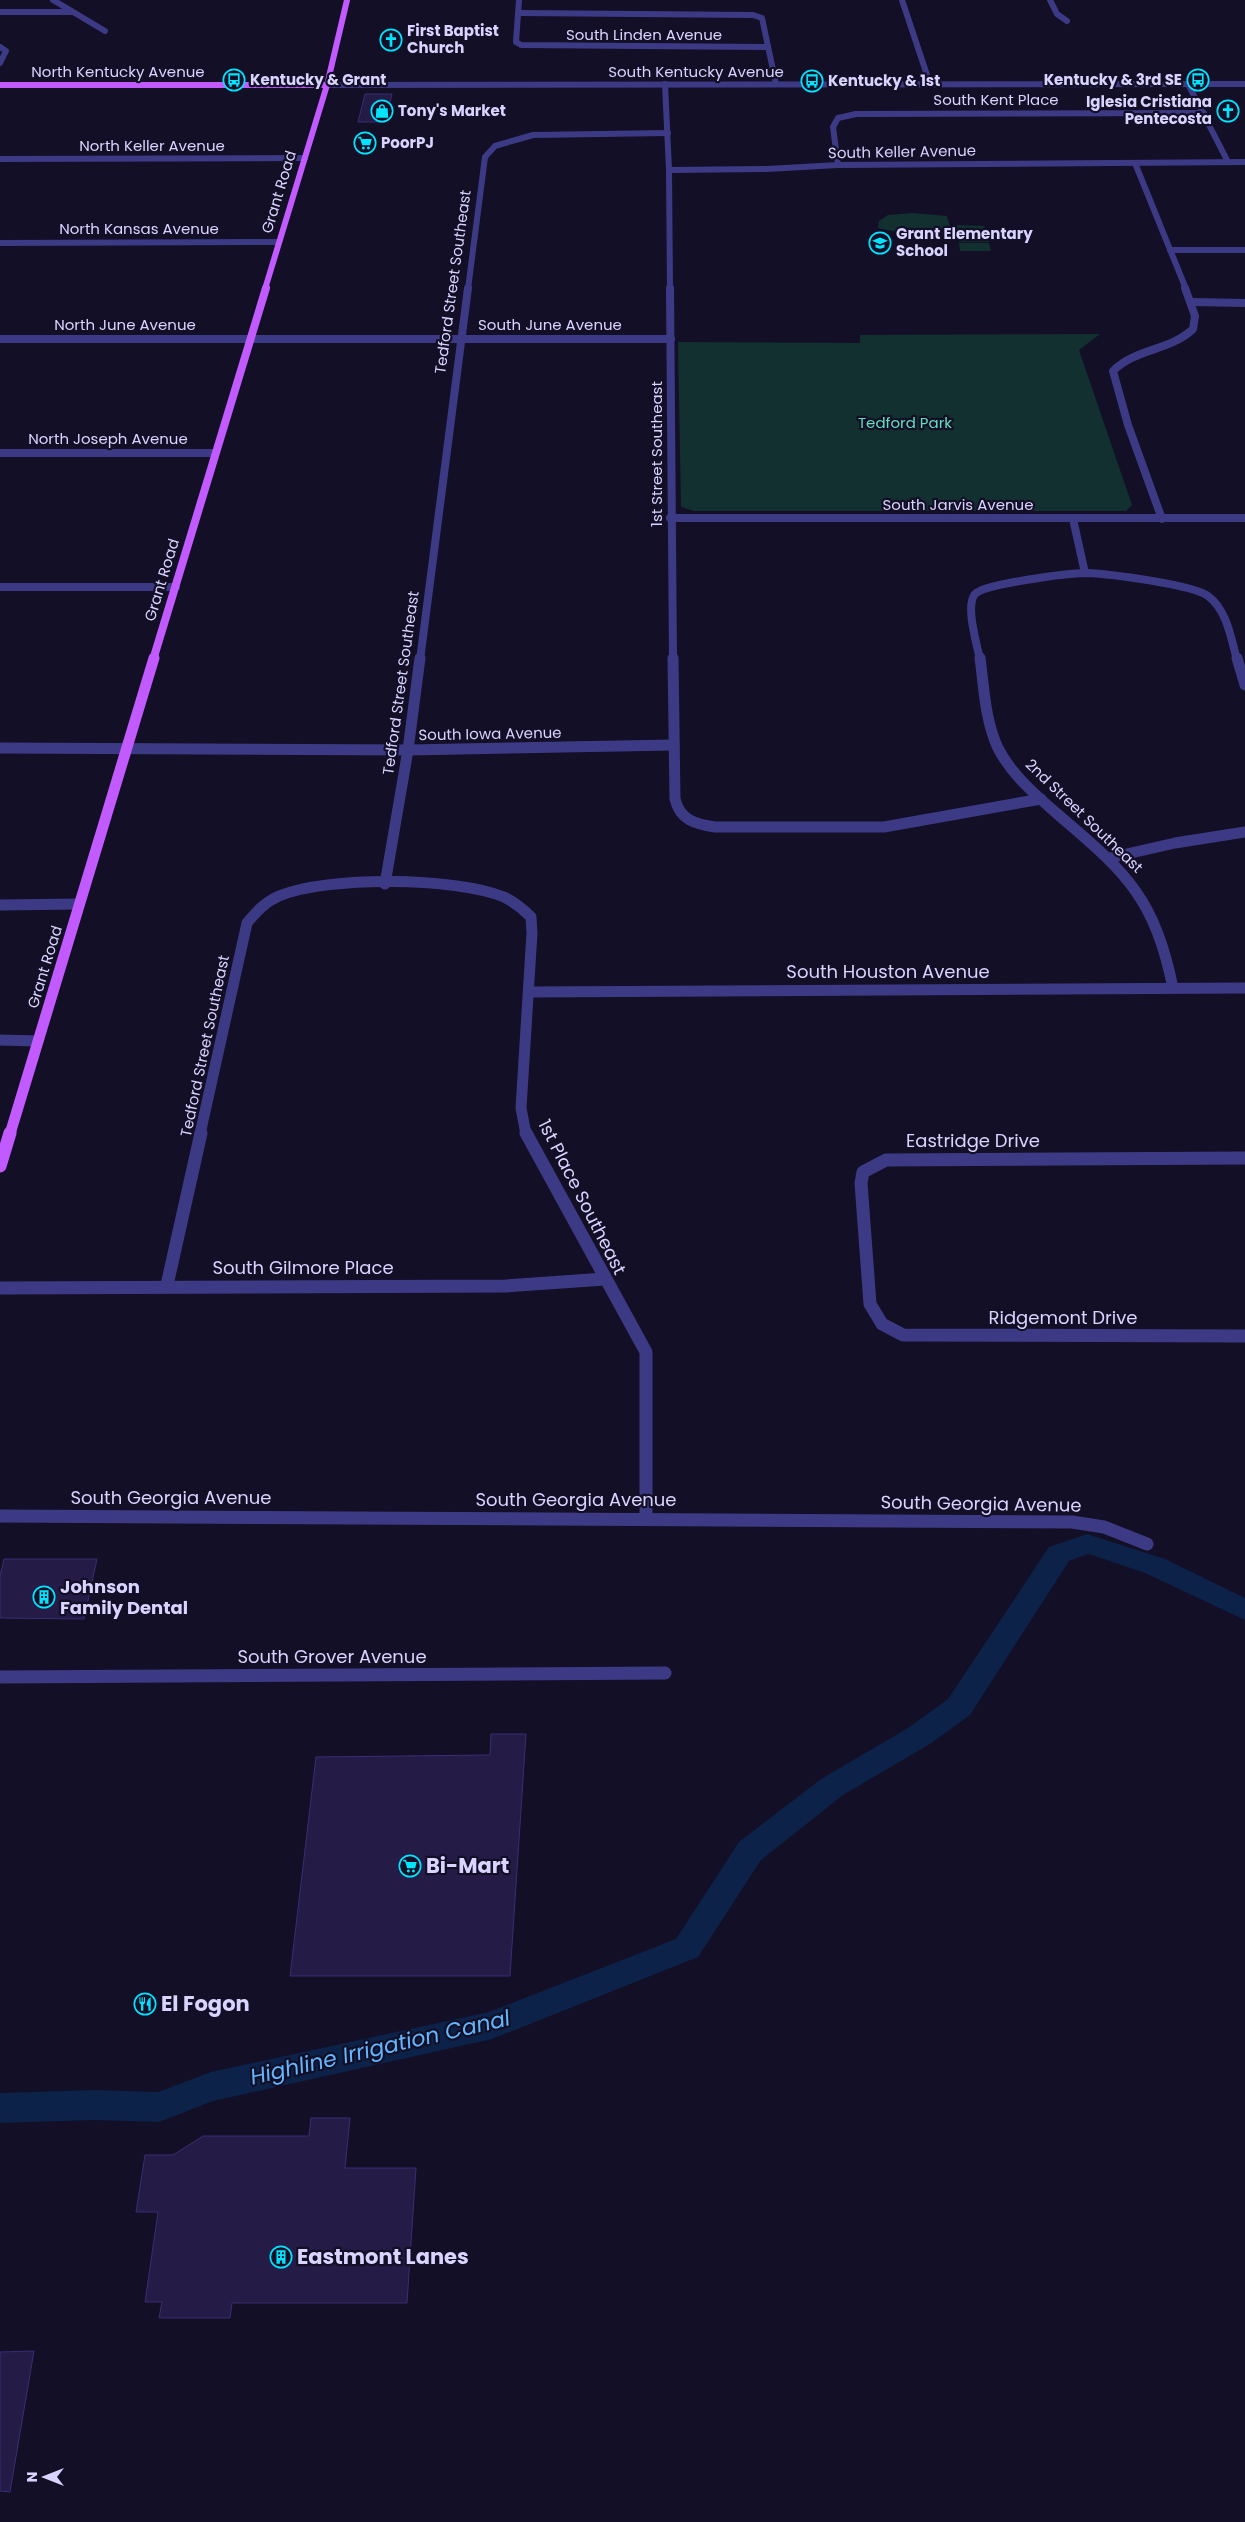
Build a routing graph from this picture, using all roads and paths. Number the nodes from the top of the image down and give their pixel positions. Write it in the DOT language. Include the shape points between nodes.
graph roads {
  1 [pos="54,0"];
  2 [pos="347,0"];
  3 [pos="519,0"];
  4 [pos="902,0"];
  5 [pos="1050,0"];
  6 [pos="0,12"];
  7 [pos="72,12"];
  8 [pos="520,13"];
  9 [pos="1067,21"];
  10 [pos="105,31"];
  11 [pos="0,47"];
  12 [pos="768,47"];
  13 [pos="0,63"];
  14 [pos="665,84"];
  15 [pos="776,84"];
  16 [pos="930,84"];
  17 [pos="1188,84"];
  18 [pos="1245,84"];
  19 [pos="0,85"];
  20 [pos="327,85"];
  21 [pos="1204,112"];
  22 [pos="668,133"];
  23 [pos="305,158"];
  24 [pos="0,159"];
  25 [pos="1228,162"];
  26 [pos="1245,162"];
  27 [pos="1135,163"];
  28 [pos="838,165"];
  29 [pos="669,170"];
  30 [pos="279,242"];
  31 [pos="0,243"];
  32 [pos="1170,250"];
  33 [pos="1245,250"];
  34 [pos="1191,302"];
  35 [pos="1245,303"];
  36 [pos="0,339"];
  37 [pos="250,339"];
  38 [pos="460,339"];
  39 [pos="671,339"];
  40 [pos="0,453"];
  41 [pos="216,453"];
  42 [pos="670,518"];
  43 [pos="1245,518"];
  44 [pos="1073,519"];
  45 [pos="1162,519"];
  46 [pos="1085,572"];
  47 [pos="0,587"];
  48 [pos="176,587"];
  49 [pos="1245,685"];
  50 [pos="674,745"];
  51 [pos="0,748"];
  52 [pos="126,748"];
  53 [pos="408,750"];
  54 [pos="1041,799"];
  55 [pos="1245,832"];
  56 [pos="1109,858"];
  57 [pos="385,884"];
  58 [pos="0,904"];
  59 [pos="79,904"];
  60 [pos="1173,988"];
  61 [pos="1245,988"];
  62 [pos="530,992"];
  63 [pos="0,1040"];
  64 [pos="38,1041"];
  65 [pos="1245,1158"];
  66 [pos="0,1166"];
  67 [pos="605,1279"];
  68 [pos="167,1286"];
  69 [pos="0,1288"];
  70 [pos="883,1326"];
  71 [pos="1245,1336"];
  72 [pos="0,1516"];
  73 [pos="646,1519"];
  74 [pos="1147,1544"];
  75 [pos="665,1673"];
  76 [pos="0,1677"];
  1 -- 7 [label="street"];
  2 -- 20 [label="main road, Grant Road"];
  3 -- 8 [label="street"];
  4 -- 16 [label="street"];
  5 -- 9 [label="street" via="1057,14"];
  6 -- 7 [label="street"];
  7 -- 10 [label="street"];
  8 -- 12 [label="street" via="753,15 762,18"];
  8 -- 12 [label="street, South Linden Avenue" via="516,42 521,46"];
  11 -- 13 [label="street" via="6,51"];
  12 -- 15 [label="street"];
  14 -- 15 [label="street, South Kentucky Avenue"];
  14 -- 20 [label="street, South Kentucky Avenue"];
  14 -- 22 [label="street, 1st Street Southeast"];
  15 -- 16 [label="street, South Kentucky Avenue"];
  16 -- 17 [label="street, South Kentucky Avenue"];
  17 -- 18 [label="street, South Kentucky Avenue"];
  17 -- 21 [label="street"];
  19 -- 20 [label="main road, North Kentucky Avenue"];
  20 -- 23 [label="main road, Grant Road"];
  21 -- 25 [label="street"];
  21 -- 28 [label="street, South Kent Place" via="856,114 838,118 833,127"];
  22 -- 29 [label="street, 1st Street Southeast"];
  22 -- 38 [label="street, Tedford Street Southeast" via="533,135 495,146 485,157"];
  23 -- 24 [label="street, North Keller Avenue"];
  23 -- 30 [label="main road, Grant Road"];
  25 -- 26 [label="street"];
  25 -- 27 [label="street"];
  27 -- 28 [label="street, South Keller Avenue"];
  27 -- 32 [label="street"];
  28 -- 29 [label="street, South Keller Avenue"];
  29 -- 39 [label="street, 1st Street Southeast"];
  30 -- 31 [label="street, North Kansas Avenue"];
  30 -- 37 [label="main road, Grant Road"];
  32 -- 33 [label="street"];
  32 -- 34 [label="street"];
  34 -- 35 [label="street"];
  34 -- 45 [label="street" via="1196,320 1193,329 1130,356 1113,371 1128,425"];
  36 -- 37 [label="street, North June Avenue"];
  37 -- 38 [label="street, South June Avenue"];
  37 -- 41 [label="main road, Grant Road"];
  38 -- 39 [label="street, South June Avenue"];
  38 -- 53 [label="street, Tedford Street Southeast"];
  39 -- 42 [label="street, 1st Street Southeast"];
  40 -- 41 [label="street, North Joseph Avenue"];
  41 -- 48 [label="main road, Grant Road"];
  42 -- 44 [label="street, South Jarvis Avenue"];
  42 -- 50 [label="street, 1st Street Southeast"];
  43 -- 45 [label="street, South Jarvis Avenue"];
  44 -- 45 [label="street, South Jarvis Avenue"];
  44 -- 46 [label="street"];
  46 -- 49 [label="street, 2nd Street Southeast" via="1190,587 1208,596 1222,610"];
  46 -- 54 [label="street, 2nd Street Southeast" via="991,585 976,592 970,603 993,735 1002,756"];
  47 -- 48 [label="street"];
  48 -- 52 [label="main road, Grant Road"];
  50 -- 53 [label="street, South Iowa Avenue"];
  50 -- 54 [label="street, 1st Street Southeast" via="674,798 686,820 696,825 884,827"];
  51 -- 52 [label="street, South Iowa Avenue"];
  52 -- 53 [label="street, South Iowa Avenue"];
  52 -- 59 [label="main road, Grant Road"];
  53 -- 57 [label="street, Tedford Street Southeast"];
  54 -- 56 [label="street, 2nd Street Southeast"];
  55 -- 56 [label="street"];
  56 -- 60 [label="street, 2nd Street Southeast" via="1139,892 1155,918 1168,957"];
  57 -- 62 [label="street, 1st Place Southeast" via="478,889 517,903 531,917"];
  57 -- 68 [label="street, Tedford Street Southeast" via="303,888 278,896 259,908 247,923"];
  58 -- 59 [label="street"];
  59 -- 64 [label="main road, Grant Road"];
  60 -- 61 [label="street, South Houston Avenue"];
  60 -- 62 [label="street, South Houston Avenue"];
  62 -- 67 [label="street, 1st Place Southeast" via="521,1108 526,1135"];
  63 -- 64 [label="street"];
  64 -- 66 [label="main road, Grant Road"];
  65 -- 70 [label="street, Eastridge Drive" via="907,1159 874,1164 864,1172 861,1183 870,1304 874,1317"];
  67 -- 68 [label="street, South Gilmore Place" via="506,1286"];
  67 -- 73 [label="street, 1st Place Southeast" via="646,1352"];
  68 -- 69 [label="street, South Gilmore Place"];
  70 -- 71 [label="street, Ridgemont Drive" via="903,1335 932,1337"];
  72 -- 73 [label="street, South Georgia Avenue"];
  73 -- 74 [label="street, South Georgia Avenue" via="1072,1522 1104,1527"];
  75 -- 76 [label="street, South Grover Avenue"];
}
